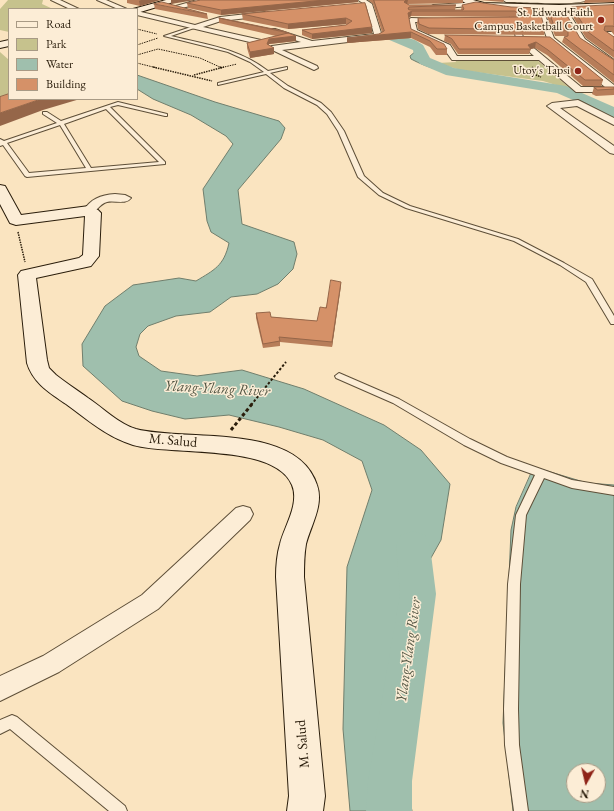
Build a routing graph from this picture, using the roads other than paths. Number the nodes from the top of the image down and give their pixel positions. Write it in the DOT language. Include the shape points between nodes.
graph roads {
  1 [pos="54,0"];
  2 [pos="100,0"];
  3 [pos="176,0"];
  4 [pos="215,0"];
  5 [pos="361,0"];
  6 [pos="465,0"];
  7 [pos="530,0"];
  8 [pos="584,0"];
  9 [pos="565,1"];
  10 [pos="369,4"];
  11 [pos="168,5"];
  12 [pos="353,6"];
  13 [pos="509,6"];
  14 [pos="614,6"];
  15 [pos="424,7"];
  16 [pos="456,7"];
  17 [pos="479,7"];
  18 [pos="73,8"];
  19 [pos="121,8"];
  20 [pos="138,8"];
  21 [pos="138,10"];
  22 [pos="191,12"];
  23 [pos="138,13"];
  24 [pos="276,13"];
  25 [pos="461,13"];
  26 [pos="371,14"];
  27 [pos="205,15"];
  28 [pos="363,15"];
  29 [pos="220,19"];
  30 [pos="451,20"];
  31 [pos="506,20"];
  32 [pos="514,20"];
  33 [pos="276,23"];
  34 [pos="246,24"];
  35 [pos="195,27"];
  36 [pos="414,28"];
  37 [pos="429,28"];
  38 [pos="300,32"];
  39 [pos="286,33"];
  40 [pos="611,34"];
  41 [pos="428,37"];
  42 [pos="443,37"];
  43 [pos="515,37"];
  44 [pos="532,38"];
  45 [pos="548,39"];
  46 [pos="574,40"];
  47 [pos="614,41"];
  48 [pos="311,43"];
  49 [pos="514,47"];
  50 [pos="528,47"];
  51 [pos="274,49"];
  52 [pos="540,58"];
  53 [pos="614,64"];
  54 [pos="289,68"];
  55 [pos="267,72"];
  56 [pos="220,84"];
  57 [pos="613,93"];
  58 [pos="106,107"];
  59 [pos="45,113"];
  60 [pos="165,114"];
  61 [pos="614,122"];
  62 [pos="61,123"];
  63 [pos="614,131"];
  64 [pos="591,133"];
  65 [pos="1,143"];
  66 [pos="612,147"];
  67 [pos="89,169"];
  68 [pos="0,189"];
  69 [pos="126,198"];
  70 [pos="88,210"];
  71 [pos="614,322"];
  72 [pos="339,376"];
  73 [pos="541,474"];
  74 [pos="614,491"];
  75 [pos="244,514"];
  76 [pos="0,689"];
  77 [pos="0,727"];
  78 [pos="120,811"];
  79 [pos="305,811"];
  80 [pos="521,811"];
  1 -- 18 [label="street"];
  2 -- 19 [label="street"];
  3 -- 21 [label="street"];
  4 -- 11 [label="street"];
  5 -- 10 [label="street"];
  6 -- 17 [label="street"];
  7 -- 9 [label="street"];
  7 -- 13 [label="street"];
  8 -- 9 [label="street"];
  10 -- 12 [label="street"];
  10 -- 26 [label="street"];
  11 -- 20 [label="street"];
  11 -- 22 [label="street"];
  13 -- 14 [label="street"];
  13 -- 17 [label="street"];
  13 -- 32 [label="street"];
  15 -- 16 [label="street"];
  16 -- 17 [label="street"];
  16 -- 25 [label="lane"];
  23 -- 35 [label="street"];
  24 -- 29 [label="street"];
  26 -- 28 [label="street"];
  26 -- 48 [label="street" via="371,25 378,36"];
  27 -- 29 [label="street"];
  29 -- 34 [label="street"];
  29 -- 35 [label="street"];
  30 -- 36 [label="street" via="411,20"];
  31 -- 32 [label="street"];
  32 -- 43 [label="street" via="512,28"];
  33 -- 39 [label="street" via="267,26"];
  35 -- 51 [label="street" via="260,43"];
  35 -- 55 [label="lane" via="166,36 229,51 252,61"];
  36 -- 37 [label="street"];
  36 -- 41 [label="street" via="414,31"];
  38 -- 39 [label="street"];
  39 -- 48 [label="street"];
  40 -- 47 [label="street"];
  41 -- 42 [label="street"];
  41 -- 52 [label="street" via="451,47 454,58"];
  43 -- 44 [label="street"];
  43 -- 50 [label="street"];
  45 -- 46 [label="street"];
  45 -- 46 [label="street" via="541,14 567,14"];
  45 -- 57 [label="street"];
  46 -- 53 [label="street"];
  48 -- 51 [label="street"];
  49 -- 50 [label="street"];
  50 -- 52 [label="street"];
  51 -- 54 [label="street" via="310,66"];
  52 -- 57 [label="street" via="579,90"];
  54 -- 55 [label="lane"];
  55 -- 56 [label="lane"];
  55 -- 71 [label="lane" via="286,87 319,104 329,113 341,131 361,177 381,194 408,207 516,240 562,264 589,281"];
  58 -- 60 [label="lane" via="118,103"];
  58 -- 62 [label="lane"];
  58 -- 67 [label="lane" via="163,163"];
  59 -- 62 [label="lane"];
  61 -- 64 [label="street" via="578,103 552,106"];
  62 -- 65 [label="lane"];
  62 -- 67 [label="lane"];
  63 -- 64 [label="street"];
  64 -- 66 [label="street"];
  65 -- 67 [label="lane" via="27,175"];
  68 -- 70 [label="street" via="16,220"];
  69 -- 70 [label="street" via="102,199"];
  70 -- 79 [label="street, M. Salud" via="93,213 91,256 84,262 27,275 38,366 50,382 112,425 133,436 158,442 246,448 266,453 285,461 298,472 305,485 306,501 294,542 290,577 307,796"];
  72 -- 73 [label="lane" via="396,401 485,452"];
  73 -- 74 [label="lane" via="572,484"];
  73 -- 80 [label="lane" via="521,515 514,584 512,745"];
  75 -- 76 [label="street" via="150,602 51,664"];
  77 -- 78 [label="lane" via="12,722"];
}
